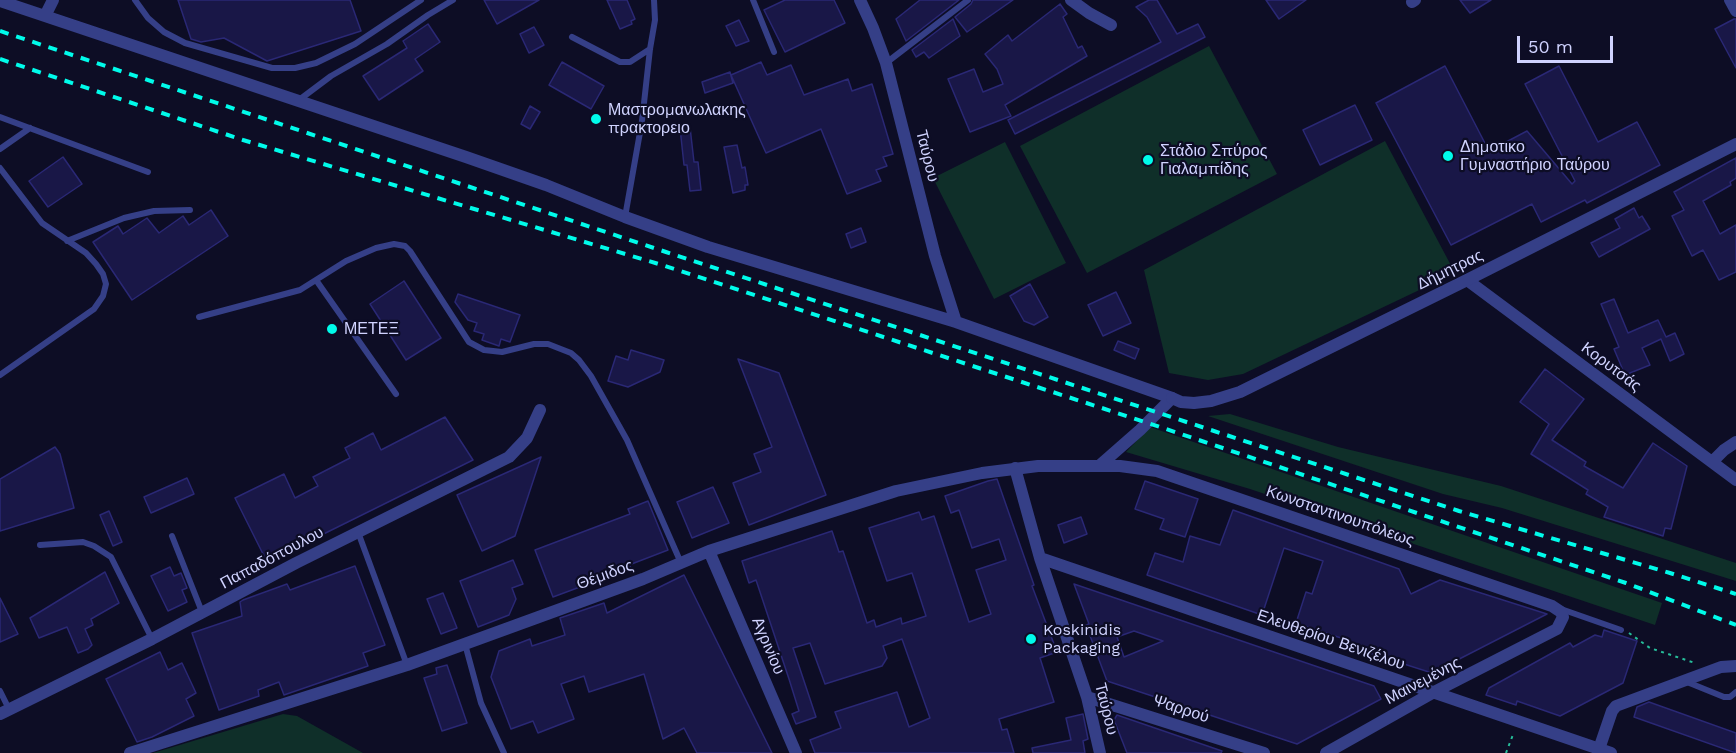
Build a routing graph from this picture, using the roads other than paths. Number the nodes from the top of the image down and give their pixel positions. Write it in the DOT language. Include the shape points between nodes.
graph roads {
  1 [pos="52,0"];
  2 [pos="135,0"];
  3 [pos="421,0"];
  4 [pos="453,0"];
  5 [pos="654,0"];
  6 [pos="753,0"];
  7 [pos="860,0"];
  8 [pos="968,0"];
  9 [pos="1071,0"];
  10 [pos="1730,0"];
  11 [pos="0,1"];
  12 [pos="1736,11"];
  13 [pos="45,16"];
  14 [pos="1111,25"];
  15 [pos="572,37"];
  16 [pos="650,49"];
  17 [pos="774,52"];
  18 [pos="886,63"];
  19 [pos="299,100"];
  20 [pos="0,117"];
  21 [pos="30,129"];
  22 [pos="1736,144"];
  23 [pos="0,149"];
  24 [pos="0,168"];
  25 [pos="148,172"];
  26 [pos="190,210"];
  27 [pos="625,217"];
  28 [pos="67,241"];
  29 [pos="316,280"];
  30 [pos="1467,280"];
  31 [pos="199,317"];
  32 [pos="956,322"];
  33 [pos="0,375"];
  34 [pos="396,394"];
  35 [pos="1172,398"];
  36 [pos="540,410"];
  37 [pos="1736,442"];
  38 [pos="1712,462"];
  39 [pos="1099,466"];
  40 [pos="1015,468"];
  41 [pos="1736,480"];
  42 [pos="358,532"];
  43 [pos="172,536"];
  44 [pos="40,544"];
  45 [pos="709,551"];
  46 [pos="1040,558"];
  47 [pos="681,563"];
  48 [pos="1552,606"];
  49 [pos="202,613"];
  50 [pos="1563,617"];
  51 [pos="1621,630"];
  52 [pos="152,639"];
  53 [pos="465,644"];
  54 [pos="407,665"];
  55 [pos="1736,666"];
  56 [pos="1684,681"];
  57 [pos="0,691"];
  58 [pos="1434,692"];
  59 [pos="1736,692"];
  60 [pos="1087,697"];
  61 [pos="4,711"];
  62 [pos="1599,749"];
  63 [pos="130,753"];
  64 [pos="504,753"];
  65 [pos="796,753"];
  66 [pos="1100,753"];
  67 [pos="1264,753"];
  68 [pos="1326,753"];
  69 [pos="1611,753"];
  1 -- 13 [label="street"];
  2 -- 3 [label="lane" via="164,32 185,43 272,68 316,63 355,44"];
  4 -- 19 [label="lane"];
  5 -- 16 [label="lane"];
  6 -- 17 [label="lane"];
  7 -- 18 [label="street, Ταύρου"];
  8 -- 18 [label="lane"];
  9 -- 14 [label="street"];
  10 -- 12 [label="street"];
  11 -- 13 [label="street, Δήμητρας"];
  13 -- 19 [label="street, Δήμητρας"];
  15 -- 16 [label="lane" via="620,62 630,62"];
  16 -- 27 [label="lane"];
  18 -- 32 [label="street, Ταύρου" via="935,256"];
  19 -- 27 [label="street, Δήμητρας" via="546,185"];
  20 -- 21 [label="lane"];
  21 -- 23 [label="lane"];
  21 -- 25 [label="lane"];
  22 -- 30 [label="street, Δήμητρας"];
  24 -- 28 [label="lane" via="42,223"];
  26 -- 28 [label="lane" via="154,211 124,218"];
  27 -- 32 [label="street, Δήμητρας" via="708,247"];
  28 -- 33 [label="lane" via="86,253 103,274 103,296 94,309"];
  29 -- 31 [label="lane" via="300,290"];
  29 -- 34 [label="lane"];
  29 -- 47 [label="lane" via="368,251 400,244 410,251 469,342 484,350 502,352 542,344 571,353 586,369 627,440"];
  30 -- 35 [label="street, Δήμητρας" via="1240,392 1194,403"];
  30 -- 38 [label="street, Κορυτσάς"];
  32 -- 35 [label="street, Δήμητρας"];
  35 -- 39 [label="street"];
  36 -- 42 [label="street, Παπαδόπουλου" via="527,438 509,457"];
  37 -- 38 [label="street"];
  38 -- 41 [label="street, Κορυτσάς"];
  39 -- 40 [label="street, Θέμιδος"];
  39 -- 48 [label="street, Κωνσταντινουπόλεως" via="1156,471"];
  40 -- 45 [label="street, Θέμιδος" via="896,491"];
  40 -- 46 [label="street, Ταύρου"];
  42 -- 49 [label="street, Παπαδόπουλου"];
  42 -- 54 [label="lane"];
  43 -- 49 [label="lane"];
  44 -- 52 [label="lane" via="83,542 111,557"];
  45 -- 47 [label="street, Θέμιδος"];
  45 -- 65 [label="street, Αγρινίου"];
  46 -- 58 [label="street, Ελευθερίου Βενιζέλου"];
  46 -- 60 [label="street, Ταύρου"];
  47 -- 53 [label="street, Θέμιδος"];
  48 -- 50 [label="street, Κωνσταντινουπόλεως"];
  48 -- 51 [label="lane"];
  49 -- 52 [label="street, Παπαδόπουλου"];
  50 -- 58 [label="street, Μαινεμένης" via="1557,629"];
  52 -- 61 [label="street, Παπαδόπουλου"];
  53 -- 54 [label="street, Θέμιδος"];
  53 -- 64 [label="lane" via="481,703"];
  54 -- 63 [label="street, Θέμιδος"];
  55 -- 56 [label="street"];
  56 -- 59 [label="lane" via="1724,697"];
  56 -- 62 [label="street" via="1616,706"];
  57 -- 61 [label="lane"];
  58 -- 62 [label="street, Ελευθερίου Βενιζέλου"];
  58 -- 68 [label="street, Μαινεμένης"];
  60 -- 66 [label="street, Ταύρου"];
  60 -- 67 [label="street, Ψαρρού"];
  62 -- 69 [label="street, Ελευθερίου Βενιζέλου"];
}
